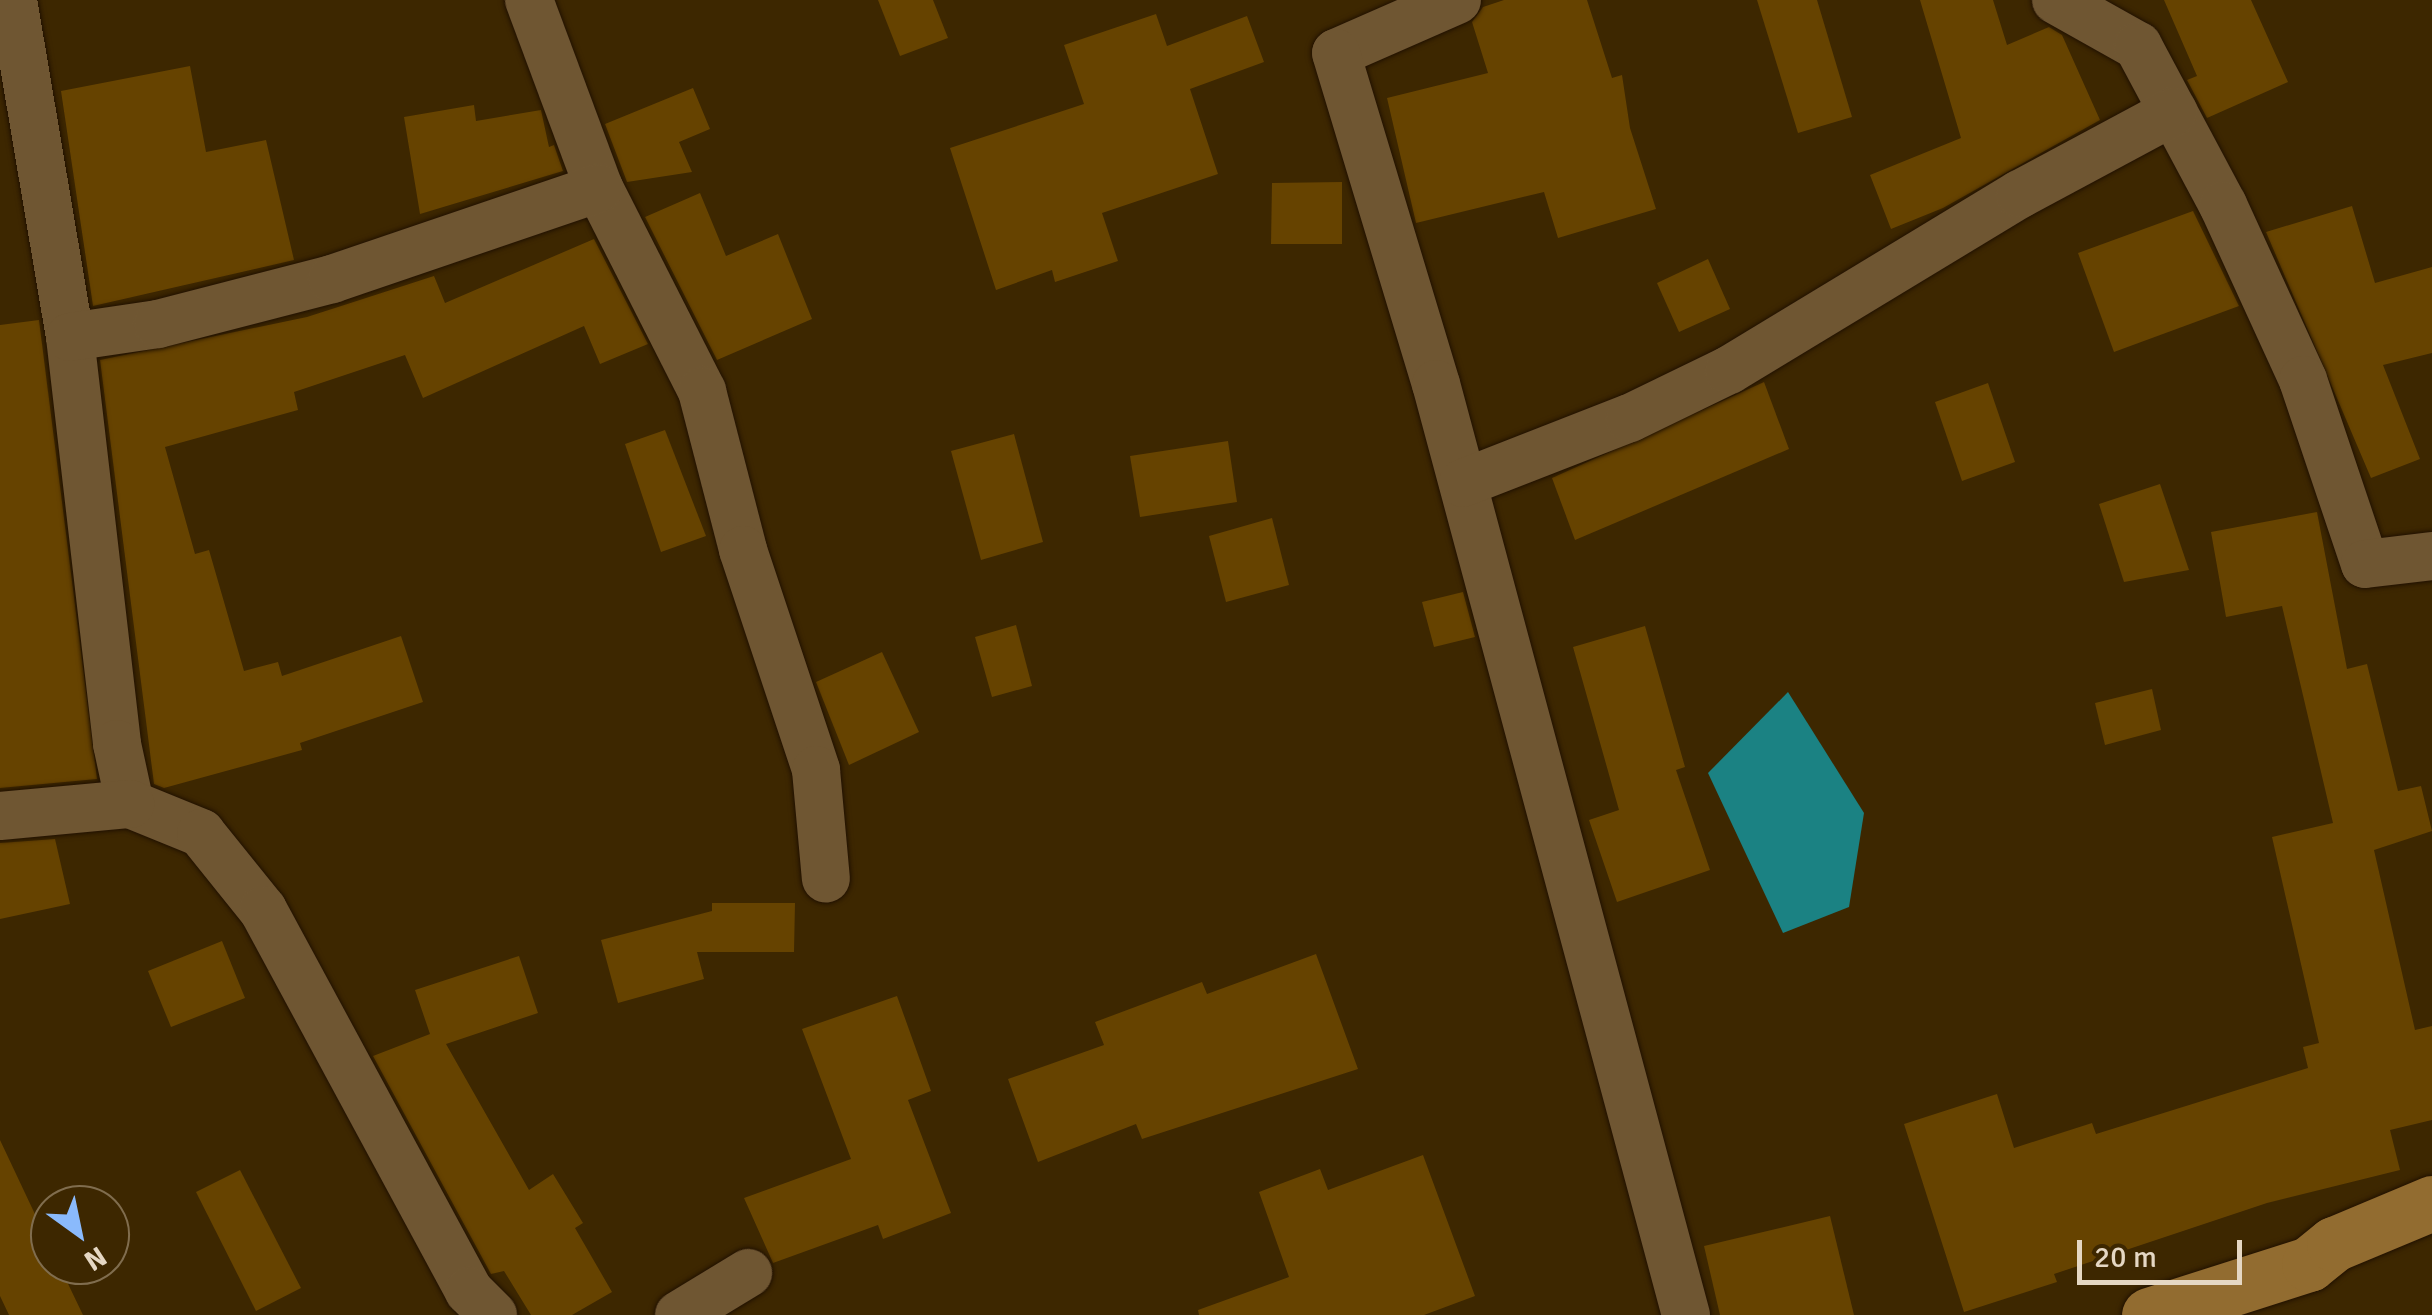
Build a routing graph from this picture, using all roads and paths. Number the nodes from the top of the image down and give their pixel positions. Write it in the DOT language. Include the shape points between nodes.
graph roads {
  1 [pos="13,0"];
  2 [pos="529,0"];
  3 [pos="1457,0"];
  4 [pos="2056,0"];
  5 [pos="12,70"];
  6 [pos="2174,112"];
  7 [pos="599,188"];
  8 [pos="70,337"];
  9 [pos="1463,484"];
  10 [pos="2432,556"];
  11 [pos="130,804"];
  12 [pos="0,816"];
  13 [pos="826,878"];
  14 [pos="2432,1203"];
  15 [pos="748,1273"];
  16 [pos="2208,1306"];
  17 [pos="493,1315"];
  18 [pos="679,1315"];
  19 [pos="1686,1315"];
  20 [pos="2149,1315"];
  1 -- 5 [label="street"];
  2 -- 7 [label="street"];
  3 -- 9 [label="street" via="1336,53"];
  4 -- 6 [label="street" via="2138,46"];
  5 -- 8 [label="street"];
  6 -- 9 [label="street" via="2020,194 1728,370 1630,418"];
  6 -- 10 [label="street" via="2302,380 2366,564"];
  7 -- 8 [label="street" via="332,279 158,324"];
  7 -- 13 [label="street" via="702,391 743,550 816,770"];
  8 -- 11 [label="street" via="117,744"];
  9 -- 19 [label="street"];
  11 -- 12 [label="street"];
  11 -- 17 [label="street" via="200,833 263,910 469,1290"];
  14 -- 16 [label="main road"];
  15 -- 18 [label="street"];
  16 -- 20 [label="main road"];
}
